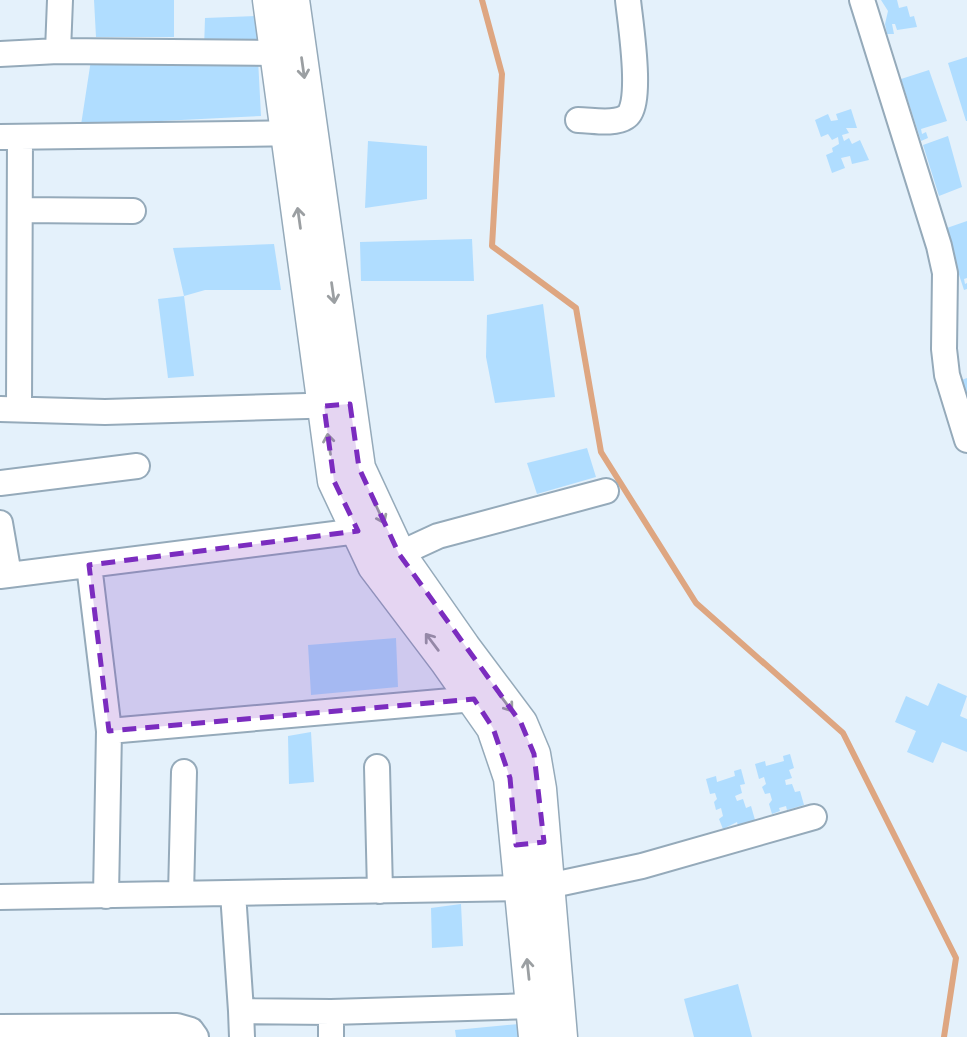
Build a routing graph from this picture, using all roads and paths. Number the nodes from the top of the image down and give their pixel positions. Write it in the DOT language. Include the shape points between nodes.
graph roads {
  1 [pos="60,0"];
  2 [pos="269,0"];
  3 [pos="293,0"];
  4 [pos="628,0"];
  5 [pos="862,0"];
  6 [pos="58,51"];
  7 [pos="277,53"];
  8 [pos="0,54"];
  9 [pos="578,120"];
  10 [pos="300,133"];
  11 [pos="10,137"];
  12 [pos="20,210"];
  13 [pos="133,211"];
  14 [pos="956,361"];
  15 [pos="337,405"];
  16 [pos="10,409"];
  17 [pos="967,440"];
  18 [pos="137,466"];
  19 [pos="0,483"];
  20 [pos="606,491"];
  21 [pos="0,523"];
  22 [pos="358,531"];
  23 [pos="399,554"];
  24 [pos="89,565"];
  25 [pos="5,576"];
  26 [pos="474,699"];
  27 [pos="109,731"];
  28 [pos="377,767"];
  29 [pos="184,772"];
  30 [pos="814,817"];
  31 [pos="530,844"];
  32 [pos="534,887"];
  33 [pos="380,891"];
  34 [pos="233,893"];
  35 [pos="181,894"];
  36 [pos="106,896"];
  37 [pos="0,897"];
  38 [pos="532,1006"];
  39 [pos="241,1011"];
  40 [pos="331,1012"];
  41 [pos="0,1027"];
  42 [pos="196,1037"];
  43 [pos="242,1037"];
  44 [pos="331,1037"];
  45 [pos="535,1037"];
  46 [pos="561,1037"];
  1 -- 6 [label="street"];
  2 -- 7 [label="street"];
  3 -- 10 [label="street, one-way"];
  4 -- 9 [label="street" via="635,106 617,121"];
  5 -- 14 [label="street" via="939,246 944,273 944,349"];
  6 -- 7 [label="street"];
  6 -- 8 [label="street"];
  7 -- 10 [label="street"];
  10 -- 11 [label="street"];
  10 -- 15 [label="street"];
  11 -- 12 [label="street"];
  12 -- 13 [label="street"];
  12 -- 16 [label="street"];
  14 -- 17 [label="street"];
  15 -- 16 [label="street" via="104,412"];
  22 -- 15 [label="street, one-way" via="334,481"];
  15 -- 23 [label="street, one-way" via="359,468"];
  18 -- 19 [label="street"];
  20 -- 23 [label="street" via="438,536"];
  21 -- 25 [label="street"];
  22 -- 24 [label="street"];
  26 -- 22 [label="street, one-way" via="374,566"];
  23 -- 31 [label="street, one-way" via="521,723 534,754 540,789"];
  24 -- 25 [label="street"];
  24 -- 27 [label="street"];
  26 -- 27 [label="street"];
  26 -- 31 [label="street" via="494,728"];
  27 -- 36 [label="street"];
  28 -- 33 [label="street"];
  29 -- 35 [label="street"];
  30 -- 32 [label="street" via="642,866"];
  31 -- 32 [label="street"];
  32 -- 33 [label="street"];
  38 -- 32 [label="street, one-way"];
  32 -- 46 [label="street"];
  33 -- 34 [label="street"];
  34 -- 35 [label="street"];
  34 -- 39 [label="street"];
  35 -- 36 [label="street"];
  36 -- 37 [label="street"];
  38 -- 40 [label="street"];
  38 -- 45 [label="street"];
  39 -- 40 [label="street"];
  39 -- 43 [label="street"];
  40 -- 44 [label="street"];
  41 -- 42 [label="street" via="177,1026 191,1030"];
}
